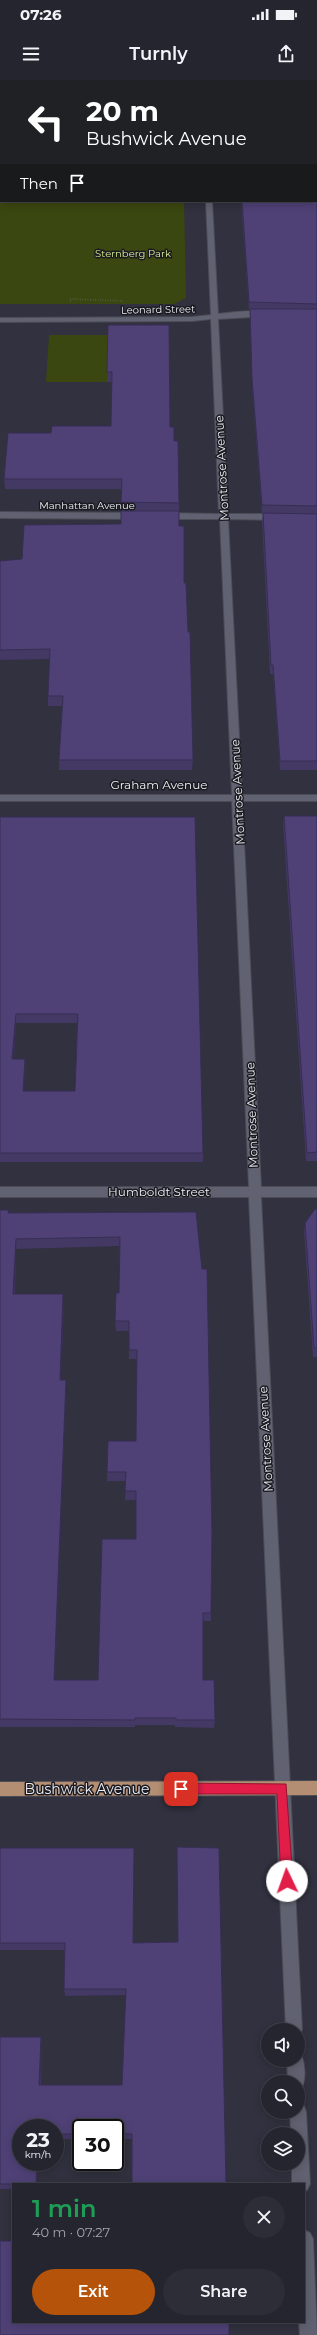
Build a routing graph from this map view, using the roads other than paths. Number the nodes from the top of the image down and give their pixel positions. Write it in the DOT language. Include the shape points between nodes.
graph roads {
  1 [pos="209,202"];
  2 [pos="272,314"];
  3 [pos="214,316"];
  4 [pos="0,320"];
  5 [pos="0,515"];
  6 [pos="224,517"];
  7 [pos="285,517"];
  8 [pos="0,798"];
  9 [pos="238,798"];
  10 [pos="317,798"];
  11 [pos="0,1192"];
  12 [pos="255,1192"];
  13 [pos="317,1192"];
  14 [pos="282,1788"];
  15 [pos="317,1788"];
  16 [pos="0,1789"];
  17 [pos="294,2023"];
  18 [pos="298,2119"];
  19 [pos="301,2183"];
  20 [pos="305,2258"];
  21 [pos="309,2335"];
  1 -- 3 [label="street, Montrose Avenue"];
  2 -- 3 [label="street, Leonard Street"];
  3 -- 4 [label="street, Leonard Street" via="192,320"];
  3 -- 6 [label="street, Montrose Avenue"];
  5 -- 6 [label="street, Manhattan Avenue"];
  6 -- 7 [label="street, Manhattan Avenue"];
  6 -- 9 [label="street, Montrose Avenue"];
  8 -- 9 [label="street, Graham Avenue"];
  9 -- 10 [label="street, Graham Avenue"];
  9 -- 12 [label="street, Montrose Avenue"];
  11 -- 12 [label="street, Humboldt Street"];
  12 -- 13 [label="street, Humboldt Street"];
  12 -- 14 [label="street, Montrose Avenue"];
  14 -- 15 [label="main road, Bushwick Avenue"];
  14 -- 16 [label="main road, Bushwick Avenue"];
  14 -- 17 [label="street, Montrose Avenue"];
  18 -- 19 [label="street"];
  20 -- 21 [label="street"];
}
